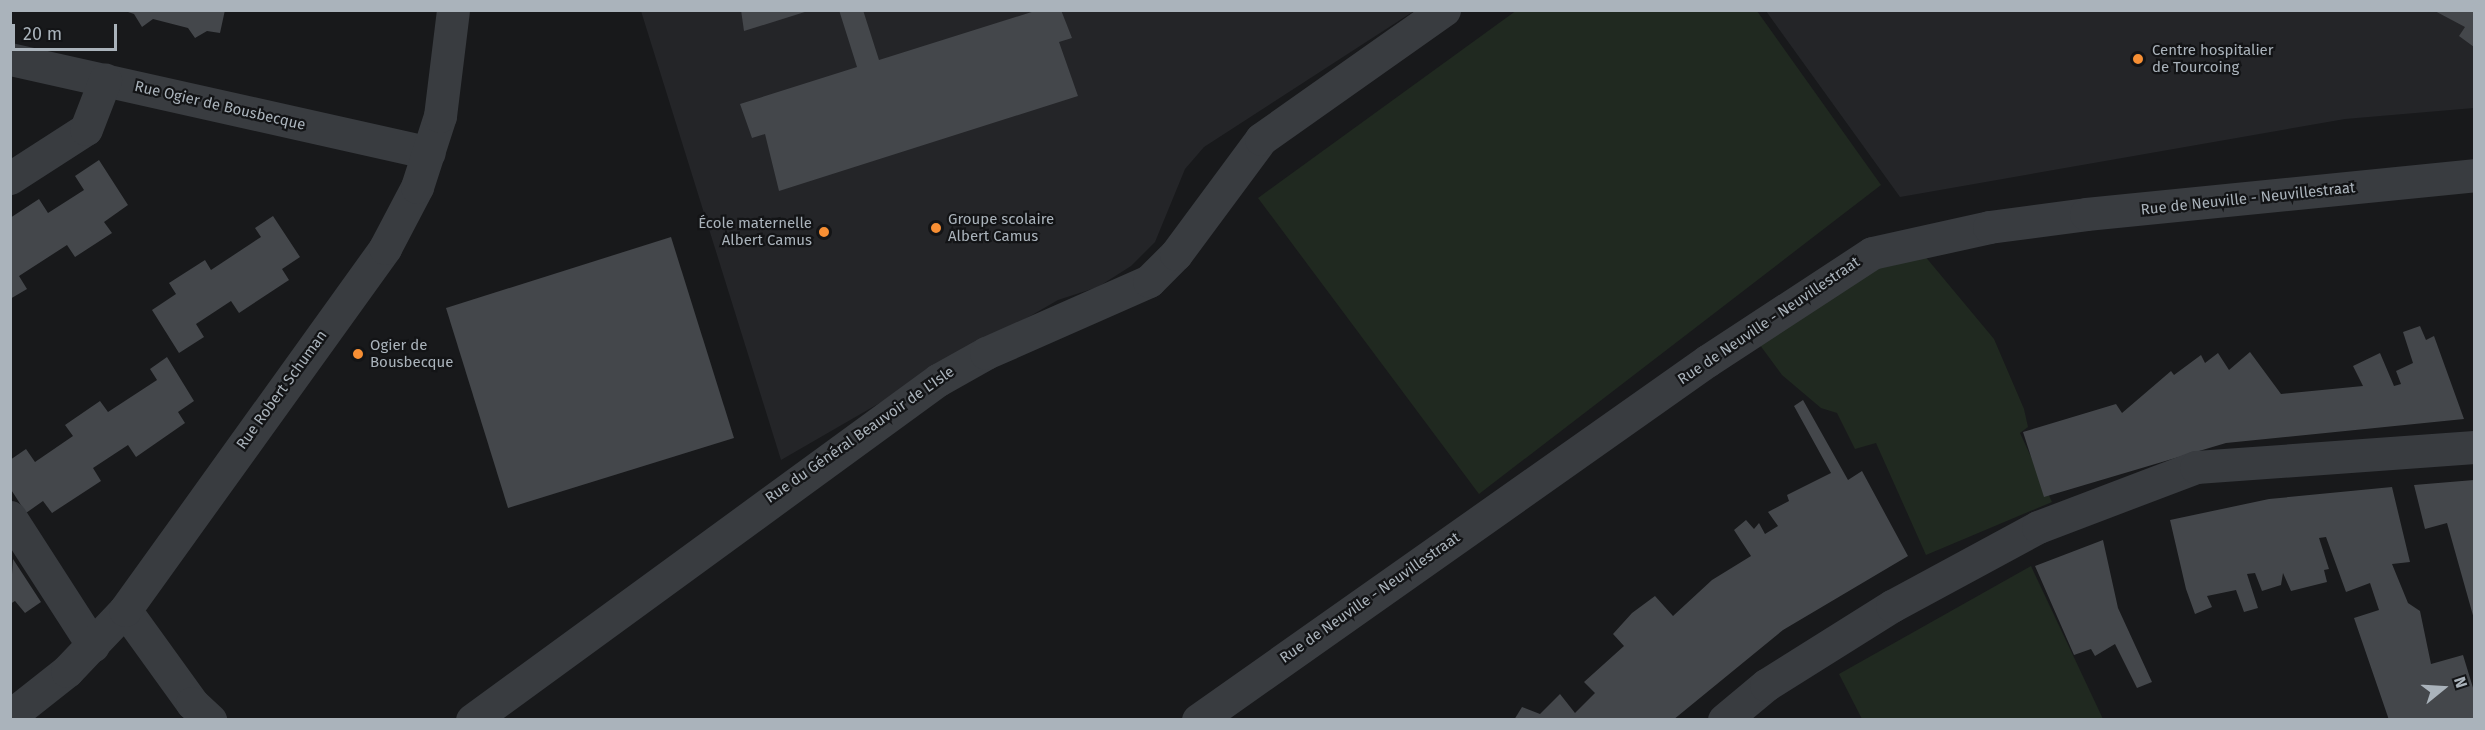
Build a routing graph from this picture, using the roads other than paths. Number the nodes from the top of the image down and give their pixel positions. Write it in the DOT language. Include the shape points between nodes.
graph roads {
  1 [pos="453,10"];
  2 [pos="1444,10"];
  3 [pos="10,58"];
  4 [pos="105,80"];
  5 [pos="429,153"];
  6 [pos="2475,175"];
  7 [pos="10,178"];
  8 [pos="2475,447"];
  9 [pos="10,517"];
  10 [pos="125,610"];
  11 [pos="93,646"];
  12 [pos="10,716"];
  13 [pos="210,720"];
  14 [pos="472,720"];
  15 [pos="1198,720"];
  16 [pos="1724,720"];
  1 -- 5 [label="street, Rue Robert Schuman" via="447,83"];
  2 -- 14 [label="street, Rue du Général Beauvoir de L'Isle" via="1262,139 1176,254 1149,281 952,370"];
  3 -- 4 [label="street, Rue Ogier de Bousbecque"];
  4 -- 5 [label="street, Rue Ogier de Bousbecque"];
  4 -- 7 [label="street" via="86,129"];
  5 -- 10 [label="street, Rue Robert Schuman" via="385,248"];
  6 -- 15 [label="street, Rue de Neuville - Neuvillestraat" via="1989,227 1872,253 1707,361"];
  8 -- 16 [label="street" via="2196,467 2038,527 1892,606 1766,685"];
  9 -- 11 [label="street"];
  10 -- 11 [label="street, Rue Robert Schuman"];
  10 -- 13 [label="street" via="192,703"];
  11 -- 12 [label="street, Rue Robert Schuman"];
}
